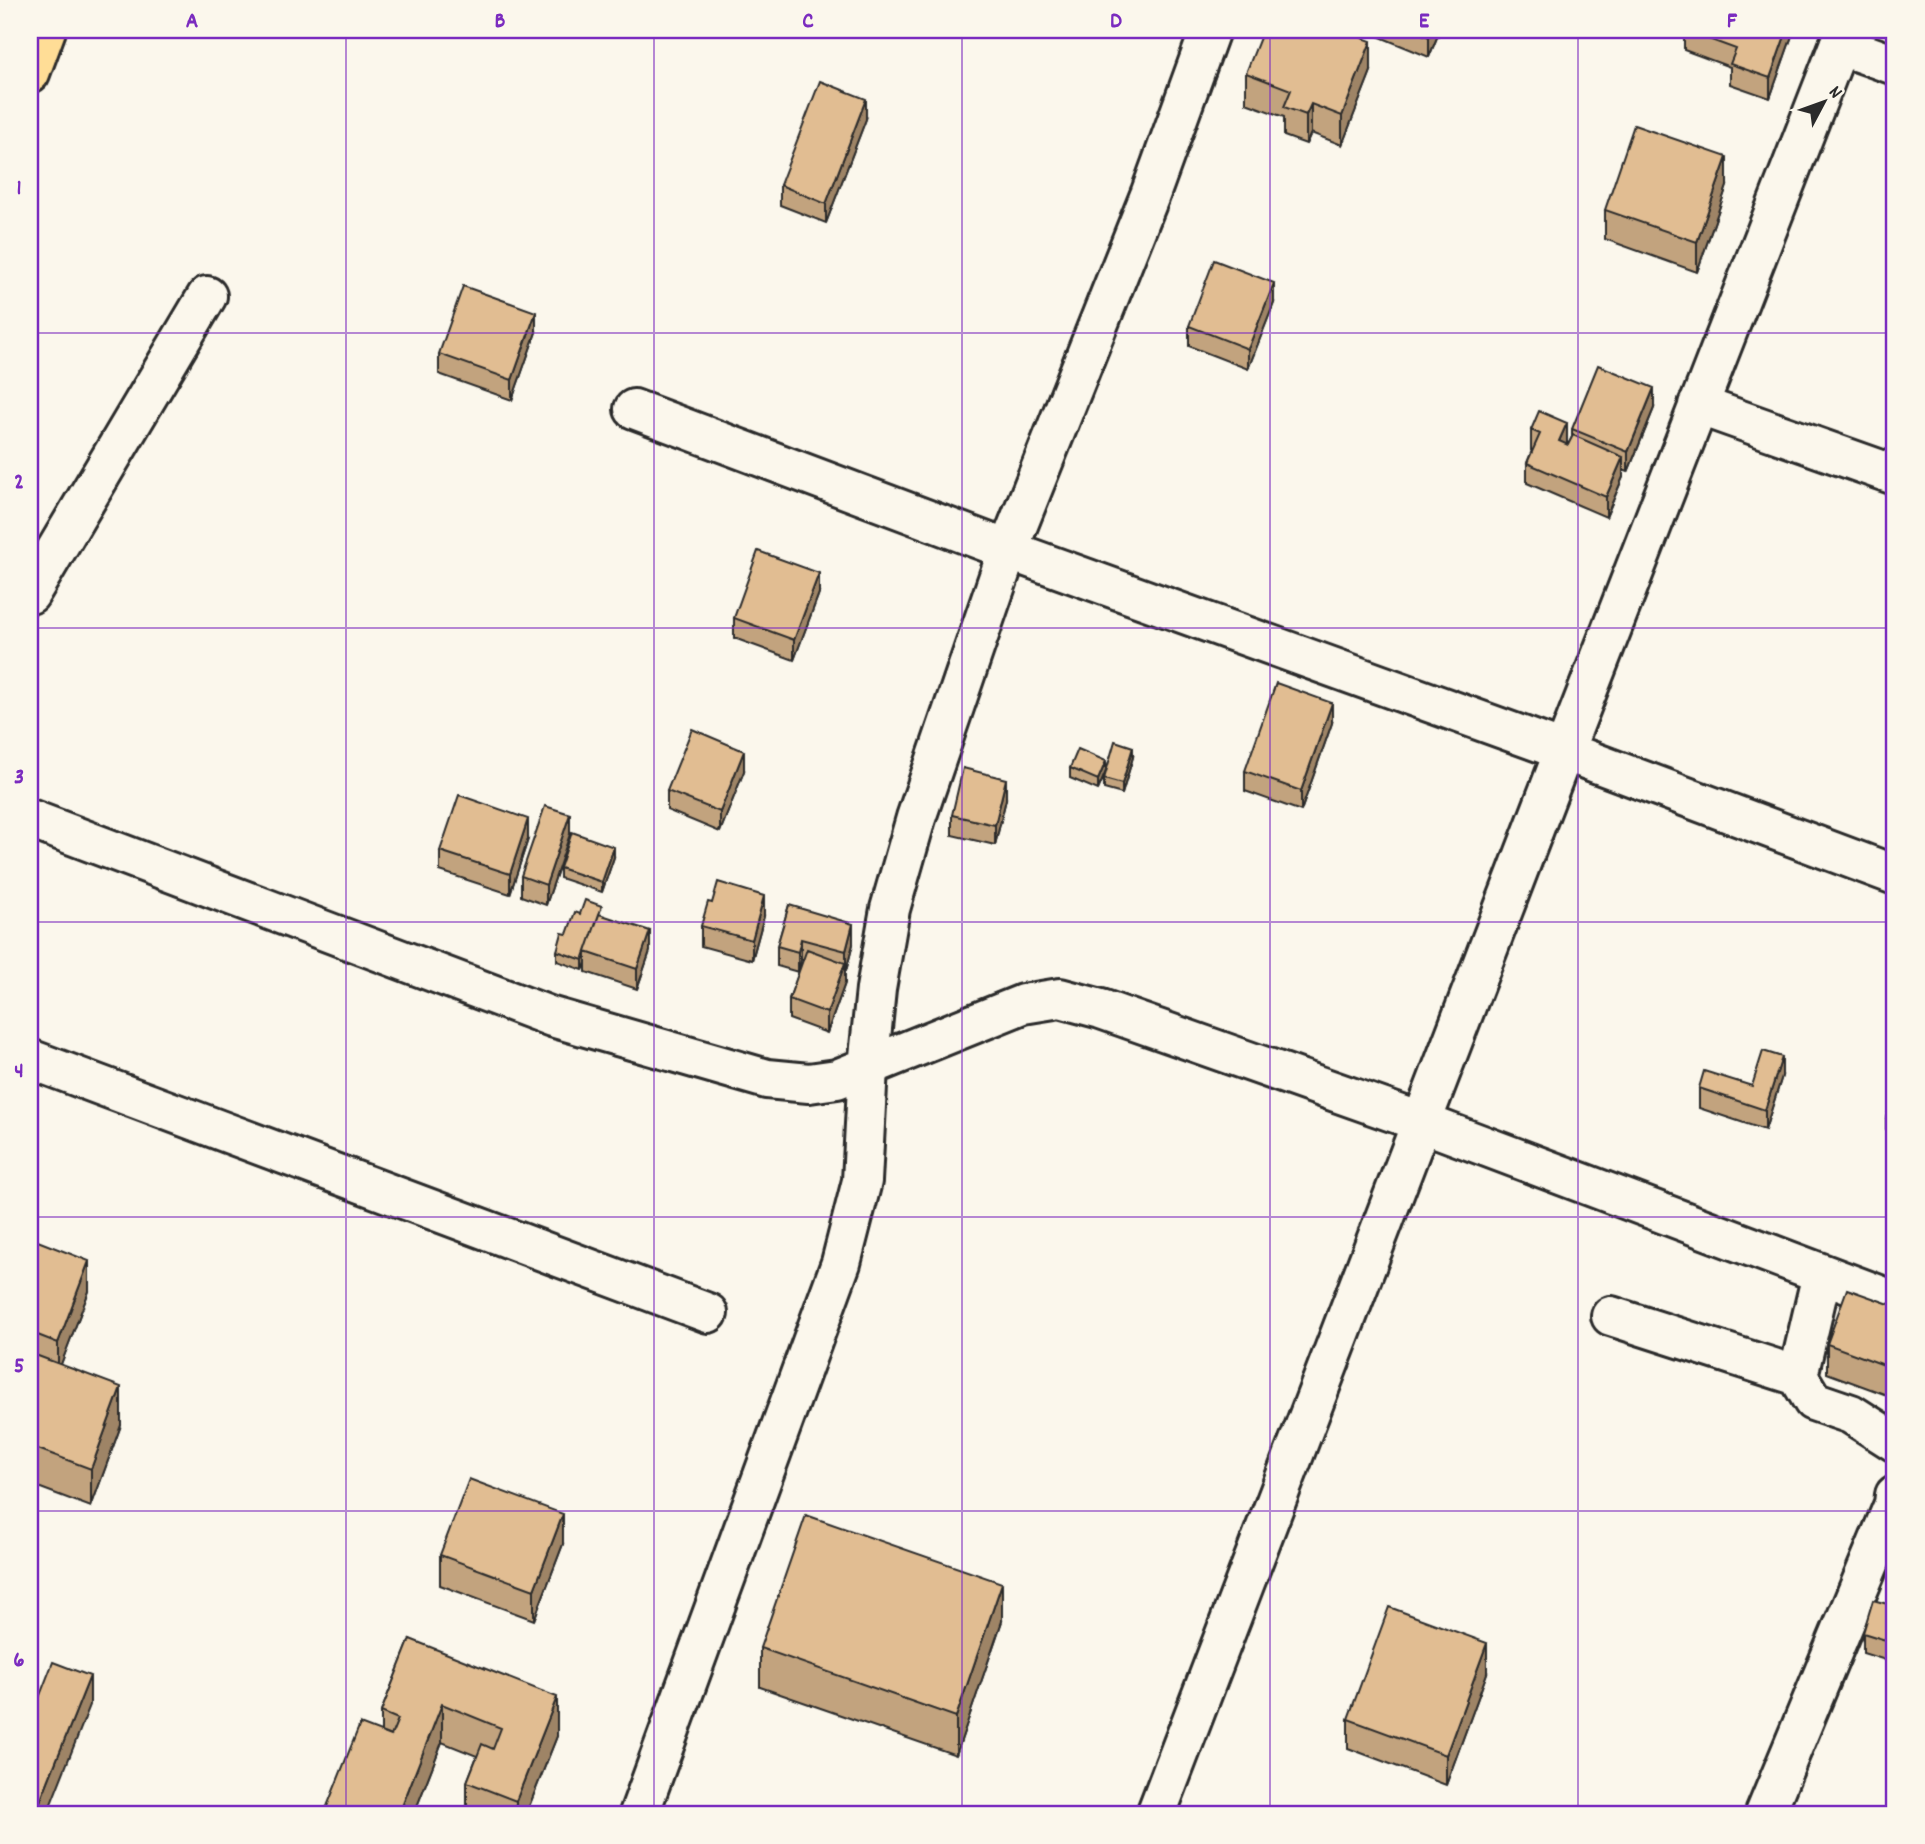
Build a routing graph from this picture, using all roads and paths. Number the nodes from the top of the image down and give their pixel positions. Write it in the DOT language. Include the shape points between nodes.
graph roads {
  1 [pos="46,30"];
  2 [pos="1210,30"];
  3 [pos="1842,38"];
  4 [pos="1895,65"];
  5 [pos="30,73"];
  6 [pos="207,296"];
  7 [pos="1698,405"];
  8 [pos="634,409"];
  9 [pos="1895,475"];
  10 [pos="1008,551"];
  11 [pos="30,594"];
  12 [pos="1564,751"];
  13 [pos="30,819"];
  14 [pos="1895,875"];
  15 [pos="30,1059"];
  16 [pos="868,1067"];
  17 [pos="1421,1122"];
  18 [pos="1822,1274"];
  19 [pos="1895,1301"];
  20 [pos="708,1313"];
  21 [pos="1611,1316"];
  22 [pos="1798,1376"];
  23 [pos="1895,1442"];
  24 [pos="1895,1495"];
  25 [pos="639,1814"];
  26 [pos="1156,1814"];
  27 [pos="1765,1814"];
  1 -- 5 [label="highway"];
  2 -- 10 [label="street" via="1150,195"];
  3 -- 4 [label="street"];
  3 -- 7 [label="street"];
  6 -- 11 [label="street"];
  7 -- 9 [label="street"];
  7 -- 12 [label="street"];
  8 -- 10 [label="street"];
  10 -- 12 [label="street"];
  10 -- 16 [label="street" via="916,818 890,909"];
  12 -- 14 [label="street"];
  12 -- 17 [label="street"];
  13 -- 16 [label="street" via="552,1017 767,1079 809,1083"];
  15 -- 20 [label="street"];
  16 -- 17 [label="street" via="1023,1004 1060,998"];
  16 -- 25 [label="street" via="862,1181 841,1263"];
  17 -- 18 [label="street"];
  17 -- 26 [label="street"];
  18 -- 19 [label="street"];
  18 -- 22 [label="street"];
  21 -- 22 [label="street"];
  22 -- 23 [label="street" via="1813,1401 1851,1414"];
  24 -- 27 [label="street"];
}
